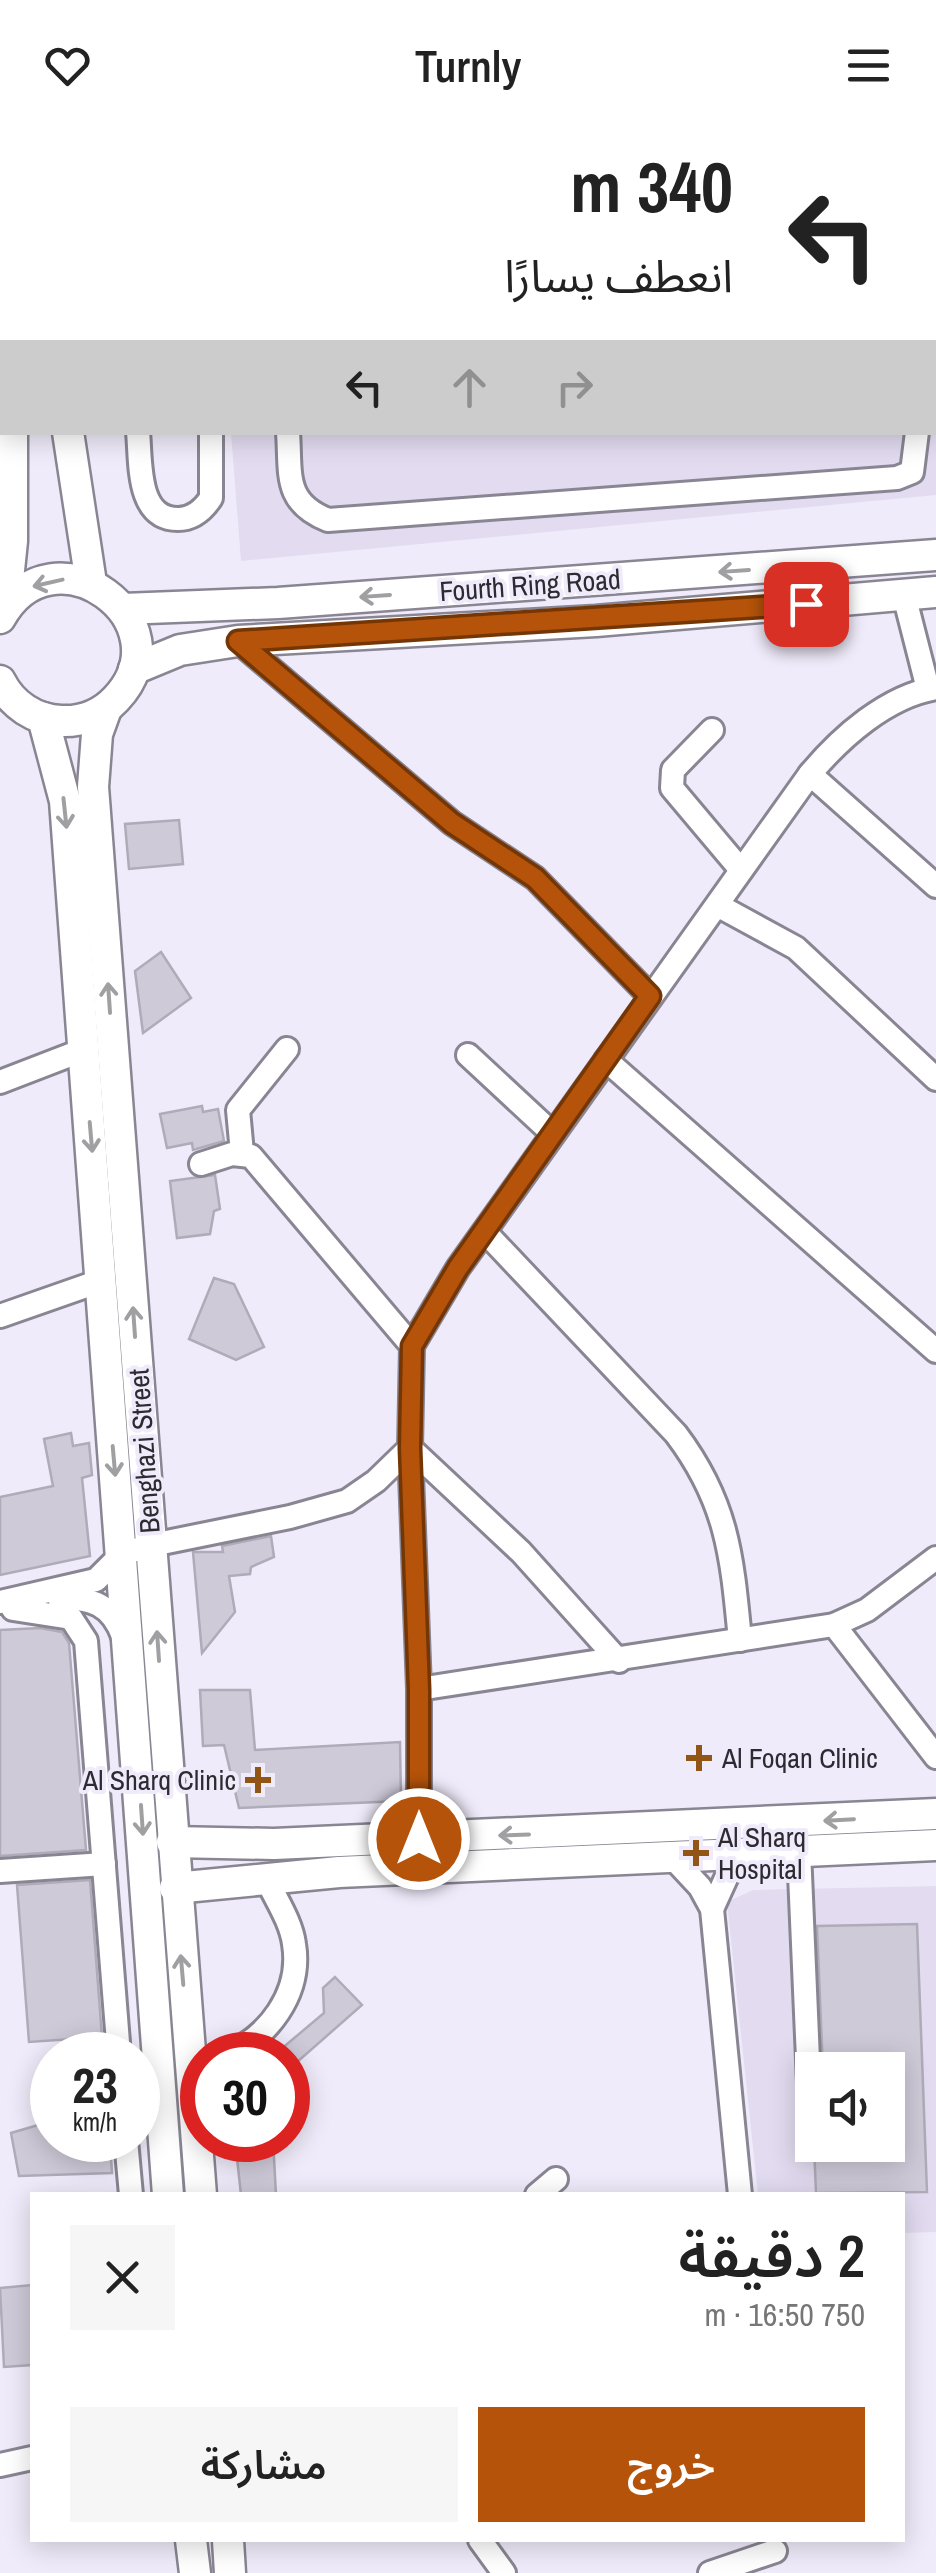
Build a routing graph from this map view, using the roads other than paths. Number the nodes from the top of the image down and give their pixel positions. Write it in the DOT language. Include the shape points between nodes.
graph roads {
  1 [pos="68,435"];
  2 [pos="138,435"];
  3 [pos="211,435"];
  4 [pos="288,435"];
  5 [pos="917,435"];
  6 [pos="8,440"];
  7 [pos="936,555"];
  8 [pos="91,584"];
  9 [pos="936,592"];
  10 [pos="904,595"];
  11 [pos="123,609"];
  12 [pos="2,614"];
  13 [pos="238,641"];
  14 [pos="134,668"];
  15 [pos="932,689"];
  16 [pos="4,694"];
  17 [pos="106,708"];
  18 [pos="43,718"];
  19 [pos="712,730"];
  20 [pos="810,774"];
  21 [pos="742,870"];
  22 [pos="936,886"];
  23 [pos="719,906"];
  24 [pos="650,996"];
  25 [pos="288,1049"];
  26 [pos="83,1050"];
  27 [pos="468,1054"];
  28 [pos="606,1060"];
  29 [pos="936,1079"];
  30 [pos="0,1082"];
  31 [pos="553,1134"];
  32 [pos="242,1153"];
  33 [pos="201,1164"];
  34 [pos="486,1233"];
  35 [pos="100,1281"];
  36 [pos="0,1316"];
  37 [pos="933,1343"];
  38 [pos="412,1346"];
  39 [pos="410,1448"];
  40 [pos="152,1545"];
  41 [pos="122,1554"];
  42 [pos="936,1558"];
  43 [pos="31,1598"];
  44 [pos="0,1606"];
  45 [pos="834,1625"];
  46 [pos="740,1640"];
  47 [pos="130,1652"];
  48 [pos="618,1661"];
  49 [pos="419,1690"];
  50 [pos="936,1757"];
  51 [pos="936,1814"];
  52 [pos="419,1839"];
  53 [pos="172,1842"];
  54 [pos="246,1844"];
  55 [pos="936,1845"];
  56 [pos="800,1851"];
  57 [pos="746,1854"];
  58 [pos="673,1858"];
  59 [pos="104,1864"];
  60 [pos="0,1871"];
  61 [pos="257,1878"];
  62 [pos="175,1888"];
  63 [pos="712,1909"];
  64 [pos="117,2032"];
  65 [pos="193,2032"];
  66 [pos="262,2032"];
  67 [pos="808,2052"];
  68 [pos="128,2162"];
  69 [pos="200,2162"];
  70 [pos="556,2178"];
  71 [pos="131,2192"];
  72 [pos="168,2192"];
  73 [pos="201,2192"];
  74 [pos="540,2192"];
  75 [pos="740,2192"];
  76 [pos="30,2458"];
  77 [pos="0,2465"];
  78 [pos="191,2542"];
  79 [pos="228,2542"];
  80 [pos="481,2542"];
  81 [pos="775,2555"];
  82 [pos="194,2573"];
  83 [pos="230,2573"];
  84 [pos="504,2573"];
  85 [pos="710,2573"];
  1 -- 8 [label="main road"];
  2 -- 3 [label="street" via="148,501 178,518 198,513 211,498"];
  4 -- 5 [label="street" via="298,504 328,520 897,478 912,472"];
  6 -- 12 [label="main road" via="12,542"];
  7 -- 11 [label="main road, Fourth Ring Road, one-way"];
  8 -- 11 [label="main road"];
  8 -- 12 [label="main road, one-way" via="40,582"];
  9 -- 10 [label="main road, Fourth Ring Road"];
  10 -- 13 [label="main road, Fourth Ring Road"];
  10 -- 15 [label="street"];
  11 -- 14 [label="main road" via="134,632"];
  13 -- 14 [label="main road, Fourth Ring Road" via="180,650"];
  13 -- 24 [label="street" via="452,823 535,878"];
  14 -- 17 [label="main road"];
  15 -- 20 [label="street" via="856,728"];
  16 -- 18 [label="main road"];
  17 -- 18 [label="main road" via="82,720"];
  40 -- 17 [label="main road, Benghazi Street, one-way" via="93,788"];
  18 -- 26 [label="main road, Benghazi Street, one-way" via="64,801"];
  19 -- 21 [label="street" via="673,770 672,788"];
  20 -- 21 [label="street"];
  20 -- 22 [label="street"];
  21 -- 23 [label="street"];
  23 -- 24 [label="street"];
  23 -- 29 [label="street" via="796,948"];
  24 -- 28 [label="street"];
  25 -- 32 [label="street" via="238,1110"];
  26 -- 30 [label="street"];
  26 -- 35 [label="main road, Benghazi Street, one-way"];
  27 -- 31 [label="street"];
  28 -- 31 [label="street"];
  28 -- 37 [label="street"];
  31 -- 34 [label="street"];
  32 -- 33 [label="street"];
  32 -- 38 [label="street"];
  34 -- 38 [label="street"];
  34 -- 46 [label="street" via="702,1467 724,1517"];
  35 -- 36 [label="street"];
  35 -- 41 [label="main road, Benghazi Street, one-way"];
  38 -- 39 [label="street"];
  39 -- 40 [label="street" via="347,1501"];
  39 -- 48 [label="street" via="521,1552"];
  39 -- 49 [label="street"];
  40 -- 41 [label="street"];
  53 -- 40 [label="main road, Benghazi Street, one-way"];
  41 -- 43 [label="street" via="96,1580"];
  41 -- 47 [label="main road, Benghazi Street"];
  42 -- 45 [label="street" via="867,1610"];
  43 -- 44 [label="street"];
  43 -- 47 [label="street" via="97,1601 118,1622"];
  44 -- 59 [label="street" via="72,1618 82,1631"];
  45 -- 46 [label="street"];
  45 -- 50 [label="street"];
  46 -- 48 [label="street"];
  47 -- 72 [label="main road, Benghazi Street, one-way"];
  48 -- 49 [label="street"];
  49 -- 52 [label="street"];
  51 -- 52 [label="main road, one-way"];
  52 -- 54 [label="main road"];
  53 -- 54 [label="main road"];
  53 -- 62 [label="main road, Benghazi Street"];
  54 -- 61 [label="main road"];
  55 -- 56 [label="main road"];
  56 -- 57 [label="main road"];
  56 -- 67 [label="street"];
  57 -- 58 [label="main road"];
  57 -- 63 [label="street"];
  58 -- 61 [label="main road"];
  58 -- 63 [label="street"];
  59 -- 60 [label="street"];
  59 -- 64 [label="street"];
  61 -- 62 [label="main road"];
  61 -- 66 [label="street" via="294,1943 294,1968 275,2022"];
  65 -- 62 [label="main road, Benghazi Street, one-way"];
  63 -- 75 [label="street"];
  68 -- 71 [label="street"];
  69 -- 73 [label="main road, Benghazi Street"];
  70 -- 74 [label="street"];
  76 -- 77 [label="street"];
  78 -- 82 [label="main road"];
  79 -- 83 [label="main road"];
  80 -- 84 [label="street"];
  81 -- 85 [label="street"];
}
